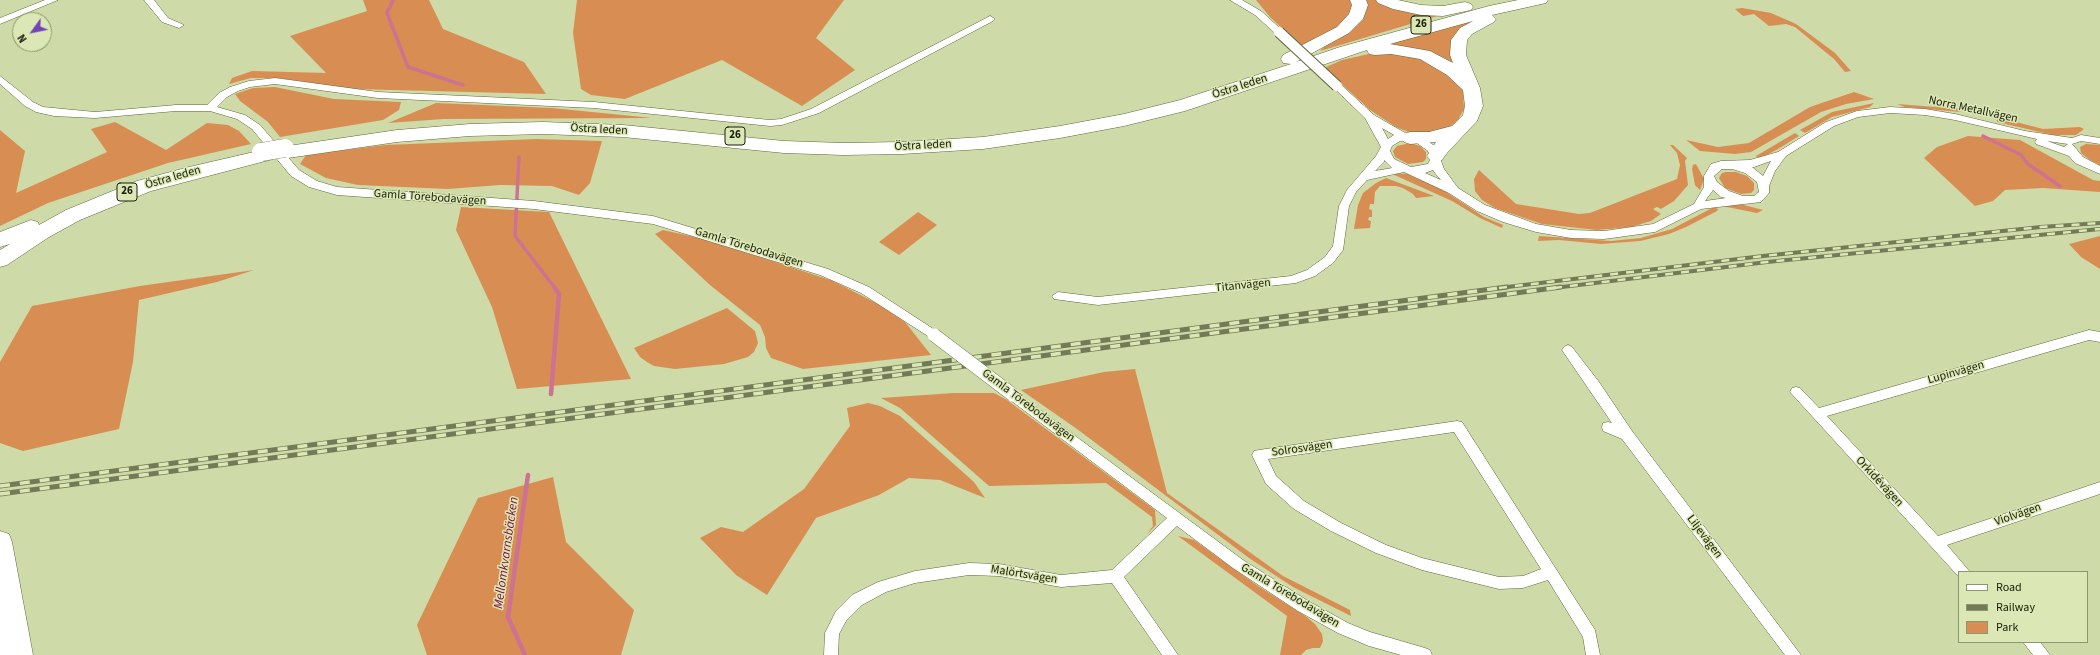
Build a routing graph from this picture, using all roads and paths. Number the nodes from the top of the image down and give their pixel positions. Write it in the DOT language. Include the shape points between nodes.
graph roads {
  1 [pos="52,0"];
  2 [pos="149,0"];
  3 [pos="1235,0"];
  4 [pos="1252,0"];
  5 [pos="1358,0"];
  6 [pos="1384,0"];
  7 [pos="1505,0"];
  8 [pos="1520,0"];
  9 [pos="1540,0"];
  10 [pos="1557,0"];
  11 [pos="1258,13"];
  12 [pos="990,19"];
  13 [pos="0,21"];
  14 [pos="179,25"];
  15 [pos="0,79"];
  16 [pos="1471,88"];
  17 [pos="1184,102"];
  18 [pos="210,108"];
  19 [pos="1368,116"];
  20 [pos="1458,130"];
  21 [pos="2025,134"];
  22 [pos="1408,137"];
  23 [pos="2072,141"];
  24 [pos="2100,141"];
  25 [pos="1385,148"];
  26 [pos="264,154"];
  27 [pos="1782,154"];
  28 [pos="2073,154"];
  29 [pos="1435,159"];
  30 [pos="1732,165"];
  31 [pos="1407,170"];
  32 [pos="2100,170"];
  33 [pos="1365,177"];
  34 [pos="1710,179"];
  35 [pos="1764,186"];
  36 [pos="1454,190"];
  37 [pos="1742,200"];
  38 [pos="1699,206"];
  39 [pos="0,240"];
  40 [pos="0,260"];
  41 [pos="1058,296"];
  42 [pos="2098,336"];
  43 [pos="1568,350"];
  44 [pos="1796,392"];
  45 [pos="1817,414"];
  46 [pos="1608,426"];
  47 [pos="1627,435"];
  48 [pos="2100,488"];
  49 [pos="1176,518"];
  50 [pos="0,542"];
  51 [pos="1936,543"];
  52 [pos="1962,571"];
  53 [pos="1551,572"];
  54 [pos="1115,576"];
  55 [pos="0,609"];
  56 [pos="2031,643"];
  57 [pos="2,655"];
  58 [pos="20,655"];
  59 [pos="830,655"];
  60 [pos="1171,655"];
  61 [pos="1425,655"];
  62 [pos="1593,655"];
  63 [pos="1794,655"];
  64 [pos="2043,655"];
  1 -- 13 [label="street"];
  2 -- 14 [label="street" via="164,20"];
  3 -- 11 [label="street"];
  4 -- 11 [label="street"];
  5 -- 17 [label="highway" via="1360,5 1357,16 1343,30 1324,42 1280,63 1216,86"];
  6 -- 7 [label="highway" via="1399,6 1443,11"];
  8 -- 17 [label="highway, Östra leden / 26" via="1342,47"];
  9 -- 17 [label="highway, Östra leden / 26" via="1489,11 1346,51"];
  10 -- 16 [label="highway" via="1498,15 1466,31 1459,40 1458,55"];
  11 -- 19 [label="street, bridge"];
  12 -- 18 [label="street" via="815,111 782,122 770,123 594,105 378,95 275,81 249,84 234,89 223,95"];
  15 -- 18 [label="street, Gamla Törebodavägen" via="29,104 54,113 95,115 176,108"];
  16 -- 17 [label="highway" via="1439,62 1418,54 1385,49 1334,59 1224,96"];
  16 -- 20 [label="highway" via="1474,106 1471,117"];
  17 -- 26 [label="highway, Östra leden / 26" via="1124,120 1060,132 983,143 902,148 784,147 623,131 543,128 397,136"];
  18 -- 49 [label="street, Gamla Törebodavägen, bridge" via="241,117 256,127 295,173 313,184 336,191 534,205 653,220 824,272 866,290 934,335"];
  19 -- 22 [label="street"];
  19 -- 25 [label="street" via="1382,137"];
  20 -- 22 [label="highway" via="1429,138"];
  20 -- 29 [label="highway" via="1439,150"];
  21 -- 23 [label="street, Norra Metallvägen"];
  21 -- 27 [label="street, Norra Metallvägen" via="1955,117 1890,110 1857,114 1830,124"];
  21 -- 28 [label="street, Norra Metallvägen"];
  22 -- 25 [label="street" via="1393,140"];
  22 -- 29 [label="street" via="1428,144"];
  23 -- 24 [label="street, Norra Metallvägen" via="2081,138"];
  23 -- 28 [label="street" via="2070,149"];
  25 -- 31 [label="street" via="1390,161"];
  25 -- 33 [label="street, Titanvägen"];
  26 -- 39 [label="highway, Östra leden / 26" via="208,164 144,182"];
  26 -- 40 [label="highway, Östra leden / 26" via="144,186 119,196 42,232"];
  27 -- 30 [label="street, Norra Metallvägen" via="1750,164"];
  27 -- 35 [label="street, Norra Metallvägen" via="1770,170"];
  28 -- 32 [label="street, Norra Metallvägen"];
  29 -- 31 [label="street" via="1426,169"];
  29 -- 36 [label="street" via="1439,170"];
  30 -- 34 [label="street, Norra Metallvägen" via="1715,167 1711,171"];
  30 -- 35 [label="street" via="1756,175"];
  31 -- 33 [label="street"];
  31 -- 36 [label="street"];
  33 -- 41 [label="street, Titanvägen" via="1352,190 1344,206 1338,247 1328,260 1311,273 1292,280 1098,301"];
  34 -- 37 [label="street" via="1718,190"];
  34 -- 38 [label="street" via="1709,188 1700,200"];
  35 -- 37 [label="street, Norra Metallvägen" via="1764,193 1761,196"];
  36 -- 38 [label="street" via="1481,208 1507,219 1536,228 1570,234 1604,235 1655,228"];
  37 -- 38 [label="street"];
  42 -- 45 [label="street, Lupinvägen" via="2089,335"];
  43 -- 47 [label="street"];
  44 -- 45 [label="street, Orkidévägen"];
  45 -- 51 [label="street, Orkidévägen"];
  46 -- 47 [label="street, Liljevägen"];
  47 -- 63 [label="street, Liljevägen"];
  48 -- 51 [label="street, Violvägen"];
  49 -- 54 [label="street"];
  49 -- 61 [label="street, Gamla Törebodavägen" via="1238,564 1303,606 1369,639"];
  50 -- 58 [label="highway"];
  51 -- 52 [label="street, Orkidévägen"];
  53 -- 53 [label="street, Solrosvägen" via="1458,426 1259,455 1271,480 1299,505 1381,549 1422,564 1499,582 1523,582"];
  53 -- 62 [label="street, Solrosvägen" via="1590,635"];
  54 -- 59 [label="street, Malörtsvägen" via="1060,581 998,570 969,569 915,577 857,600 841,616 832,633"];
  54 -- 60 [label="street"];
  55 -- 57 [label="highway"];
  56 -- 64 [label="street"];
}
